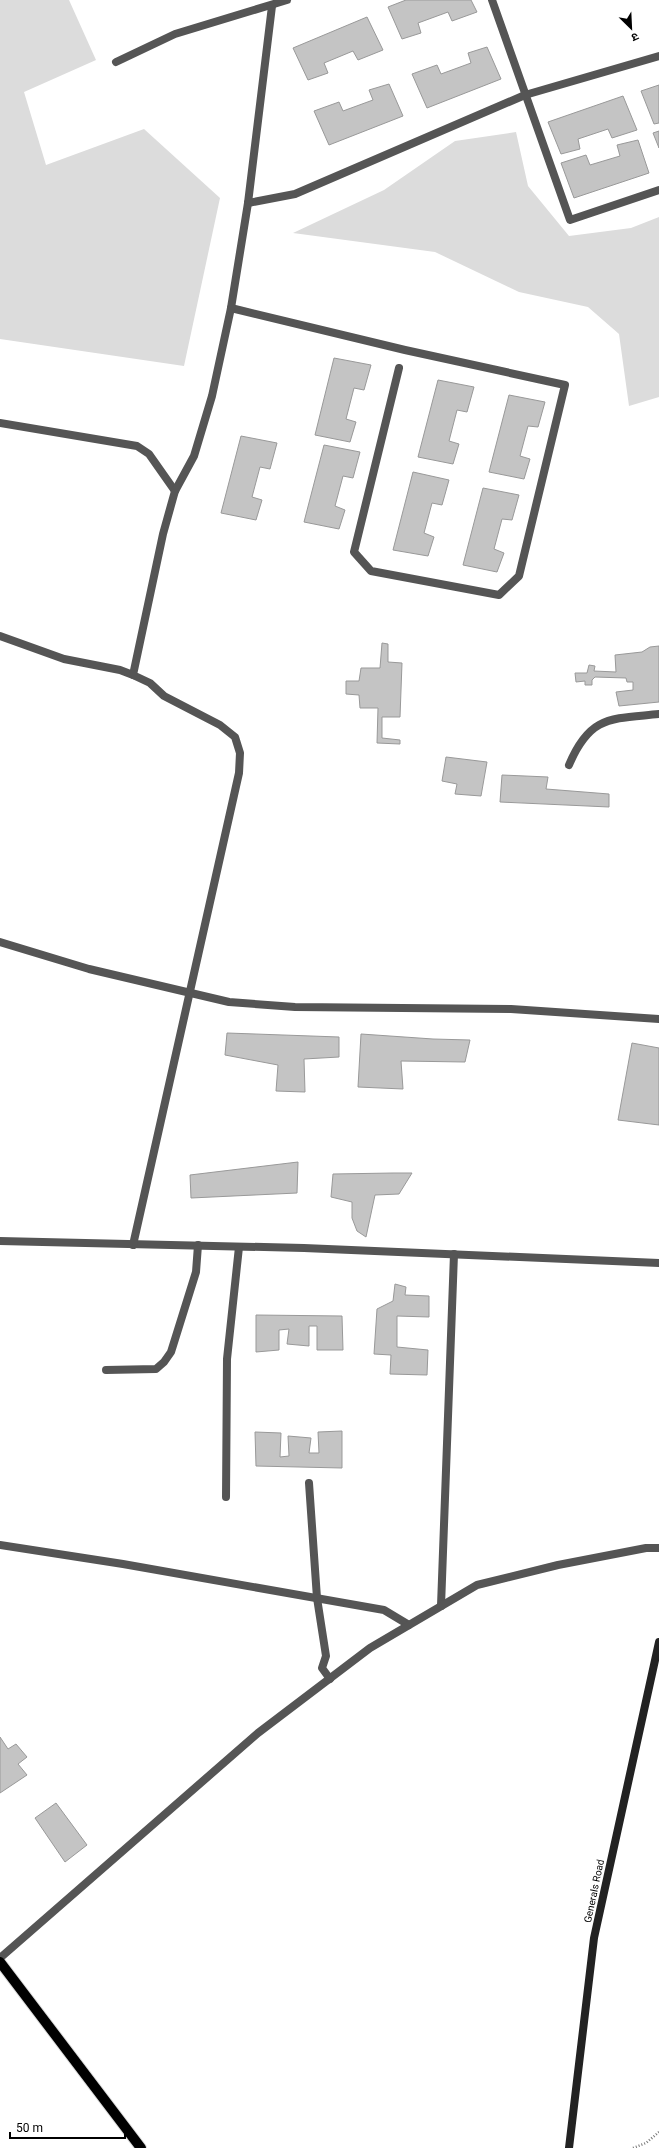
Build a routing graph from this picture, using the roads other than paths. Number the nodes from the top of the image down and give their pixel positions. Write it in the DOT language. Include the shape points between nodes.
graph roads {
  1 [pos="287,0"];
  2 [pos="492,0"];
  3 [pos="272,6"];
  4 [pos="659,56"];
  5 [pos="116,62"];
  6 [pos="525,95"];
  7 [pos="659,190"];
  8 [pos="248,203"];
  9 [pos="231,308"];
  10 [pos="399,368"];
  11 [pos="0,423"];
  12 [pos="175,491"];
  13 [pos="0,636"];
  14 [pos="133,675"];
  15 [pos="659,714"];
  16 [pos="569,765"];
  17 [pos="0,942"];
  18 [pos="190,992"];
  19 [pos="659,1018"];
  20 [pos="0,1241"];
  21 [pos="134,1245"];
  22 [pos="198,1245"];
  23 [pos="239,1247"];
  24 [pos="454,1254"];
  25 [pos="659,1263"];
  26 [pos="106,1370"];
  27 [pos="309,1483"];
  28 [pos="226,1497"];
  29 [pos="0,1545"];
  30 [pos="659,1548"];
  31 [pos="317,1598"];
  32 [pos="441,1606"];
  33 [pos="409,1625"];
  34 [pos="659,1642"];
  35 [pos="330,1679"];
  36 [pos="0,1958"];
  37 [pos="0,1962"];
  38 [pos="141,2148"];
  39 [pos="569,2148"];
  1 -- 3 [label="street"];
  2 -- 6 [label="street"];
  3 -- 5 [label="street" via="175,34"];
  3 -- 8 [label="street"];
  4 -- 6 [label="street"];
  6 -- 7 [label="street" via="570,220"];
  6 -- 8 [label="street" via="295,194"];
  8 -- 9 [label="street"];
  9 -- 10 [label="street" via="564,386 519,576 499,595 371,571 354,552"];
  9 -- 12 [label="street" via="212,396 194,456"];
  11 -- 12 [label="street" via="137,446 149,454"];
  12 -- 14 [label="street" via="163,534"];
  13 -- 14 [label="street" via="64,659"];
  14 -- 18 [label="street" via="150,683 164,696 220,725 235,737 240,753 239,773"];
  15 -- 16 [label="street" via="612,719 595,726 584,736"];
  17 -- 18 [label="street" via="89,969"];
  18 -- 19 [label="street" via="229,1002 295,1007 512,1009"];
  18 -- 21 [label="street"];
  20 -- 21 [label="street"];
  21 -- 22 [label="street"];
  22 -- 23 [label="street"];
  22 -- 26 [label="street" via="196,1272 170,1352 164,1362 156,1369"];
  23 -- 24 [label="street"];
  23 -- 28 [label="street" via="227,1359"];
  24 -- 25 [label="street"];
  24 -- 32 [label="street"];
  27 -- 31 [label="street"];
  29 -- 31 [label="street"];
  30 -- 32 [label="street" via="646,1548 558,1565 476,1585"];
  31 -- 33 [label="street" via="384,1610"];
  31 -- 35 [label="street" via="326,1656 322,1668"];
  32 -- 33 [label="street"];
  33 -- 35 [label="street" via="370,1648"];
  34 -- 39 [label="street, Generals Road" via="594,1938"];
  35 -- 36 [label="street" via="258,1733"];
  37 -- 38 [label="main road"];
}
